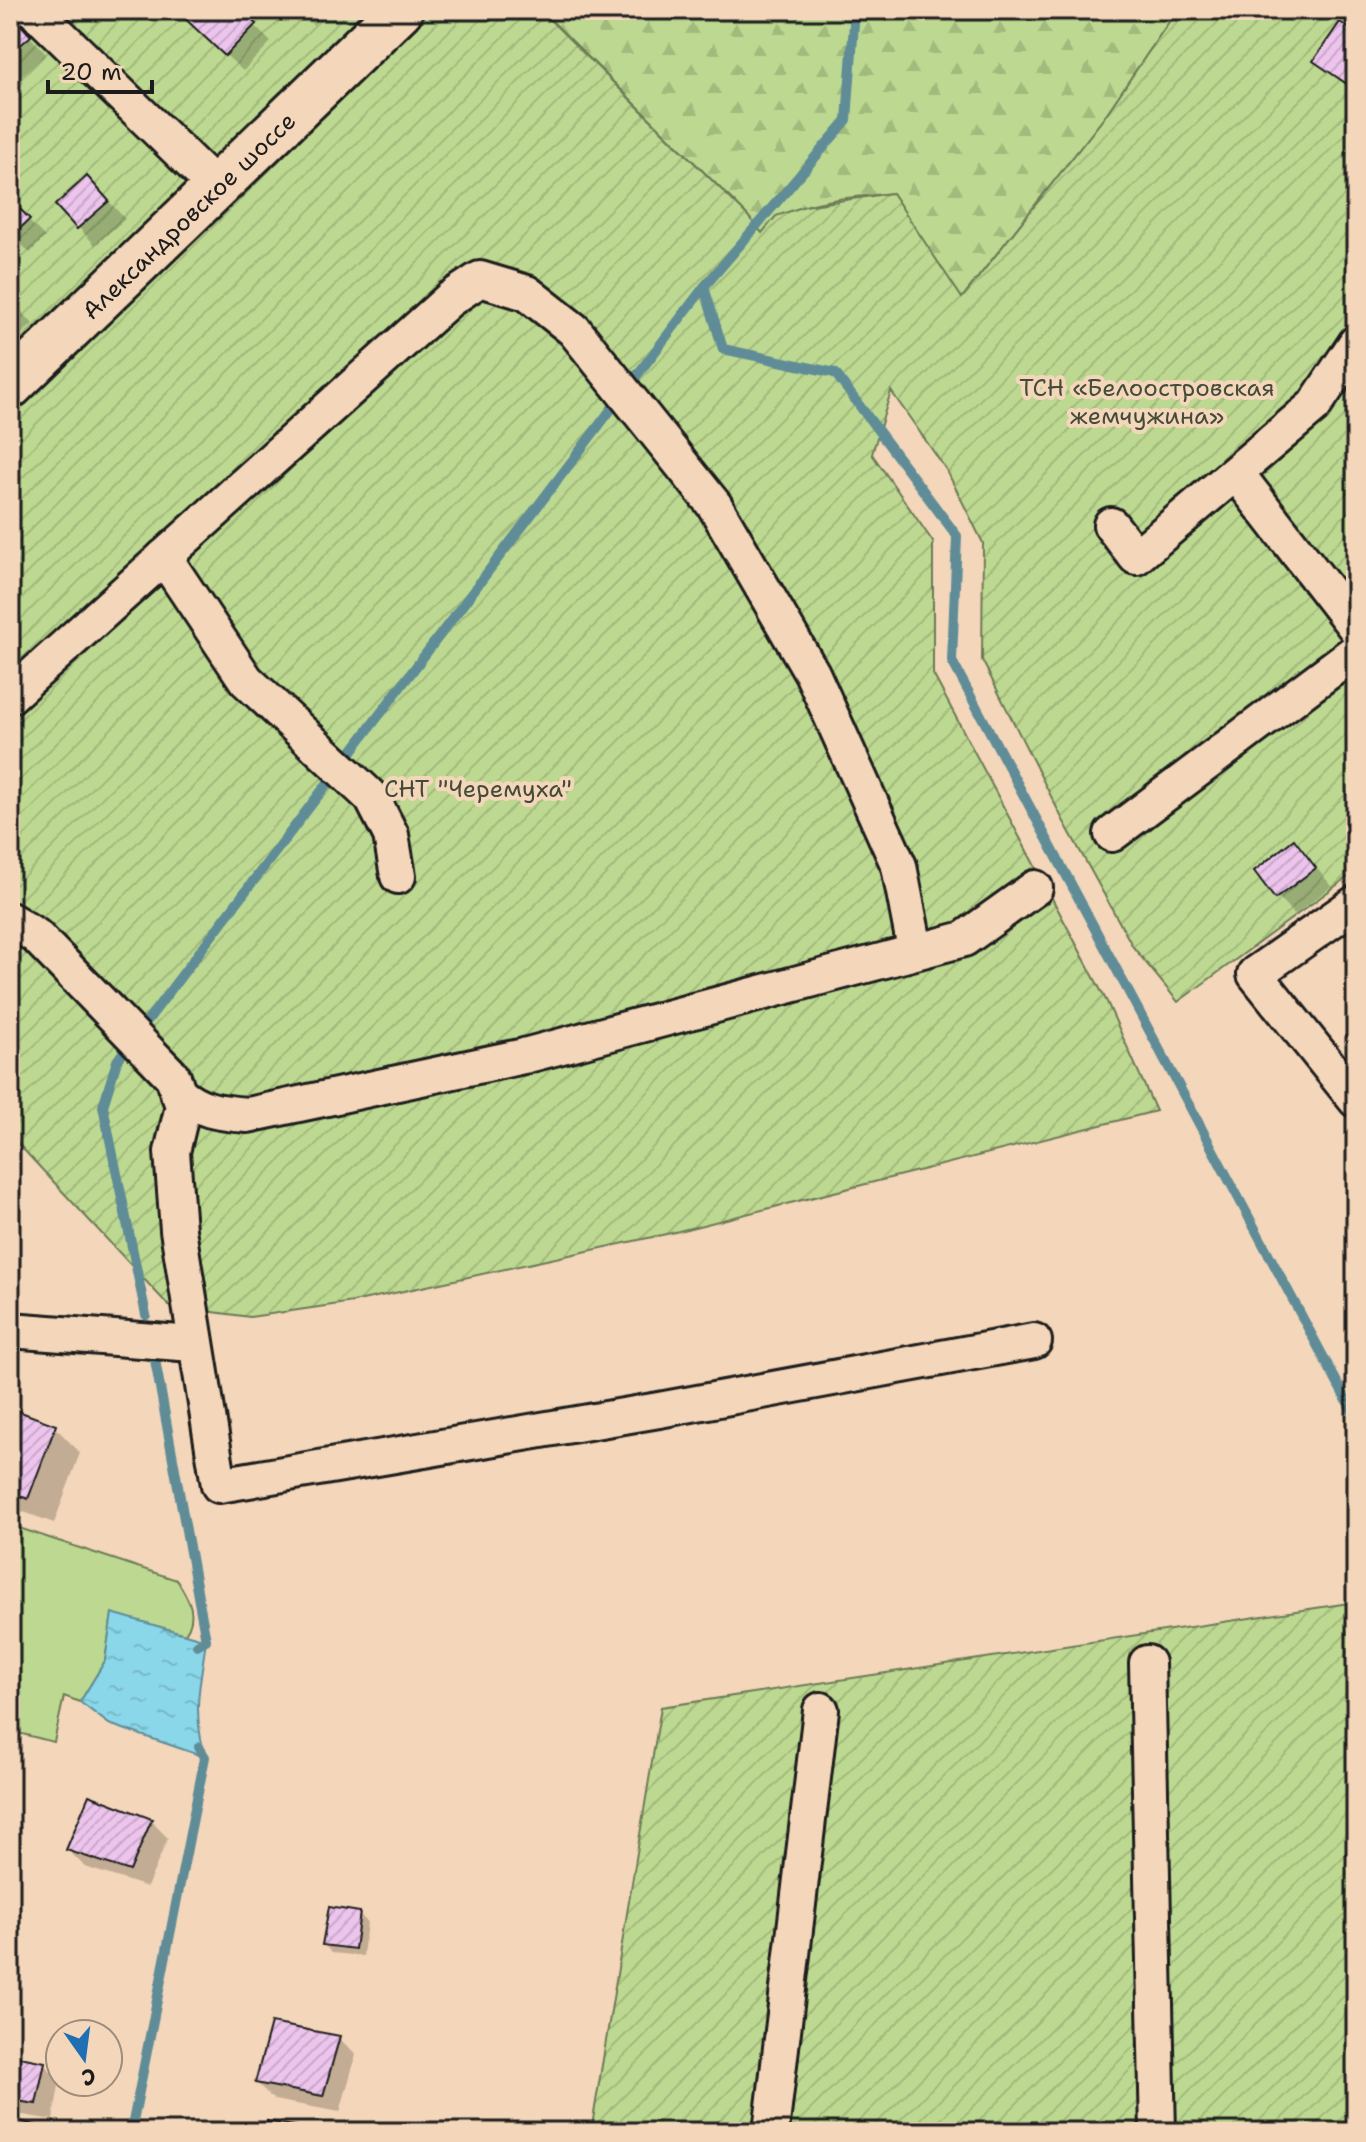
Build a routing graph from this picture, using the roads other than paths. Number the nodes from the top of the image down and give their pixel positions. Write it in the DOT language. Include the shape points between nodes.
graph roads {
  1 [pos="34,10"];
  2 [pos="400,10"];
  3 [pos="218,189"];
  4 [pos="1356,343"];
  5 [pos="10,386"];
  6 [pos="1236,473"];
  7 [pos="1111,525"];
  8 [pos="164,557"];
  9 [pos="1356,628"];
  10 [pos="1356,651"];
  11 [pos="10,696"];
  12 [pos="1112,834"];
  13 [pos="398,876"];
  14 [pos="1035,888"];
  15 [pos="1356,903"];
  16 [pos="10,920"];
  17 [pos="915,949"];
  18 [pos="177,1091"];
  19 [pos="1356,1100"];
  20 [pos="10,1330"];
  21 [pos="1034,1341"];
  22 [pos="180,1343"];
  23 [pos="1147,1663"];
  24 [pos="821,1710"];
  25 [pos="771,2132"];
  26 [pos="1158,2132"];
  1 -- 3 [label="street"];
  2 -- 3 [label="street, Александровское шоссе"];
  3 -- 5 [label="street, Александровское шоссе"];
  4 -- 6 [label="street" via="1314,406"];
  6 -- 7 [label="street" via="1136,557"];
  6 -- 9 [label="street"];
  8 -- 11 [label="street"];
  8 -- 13 [label="street" via="246,680 372,798 391,835"];
  8 -- 17 [label="street" via="450,299 480,279 527,293 574,330 715,506 825,700 899,866"];
  10 -- 12 [label="street"];
  14 -- 17 [label="street" via="964,939"];
  15 -- 19 [label="street" via="1255,974"];
  16 -- 18 [label="street" via="36,936 157,1057"];
  17 -- 18 [label="street" via="524,1056 248,1115 189,1103"];
  18 -- 21 [label="street" via="183,1106 172,1152 178,1230 219,1485"];
  20 -- 22 [label="street"];
  23 -- 26 [label="street"];
  24 -- 25 [label="street"];
}
